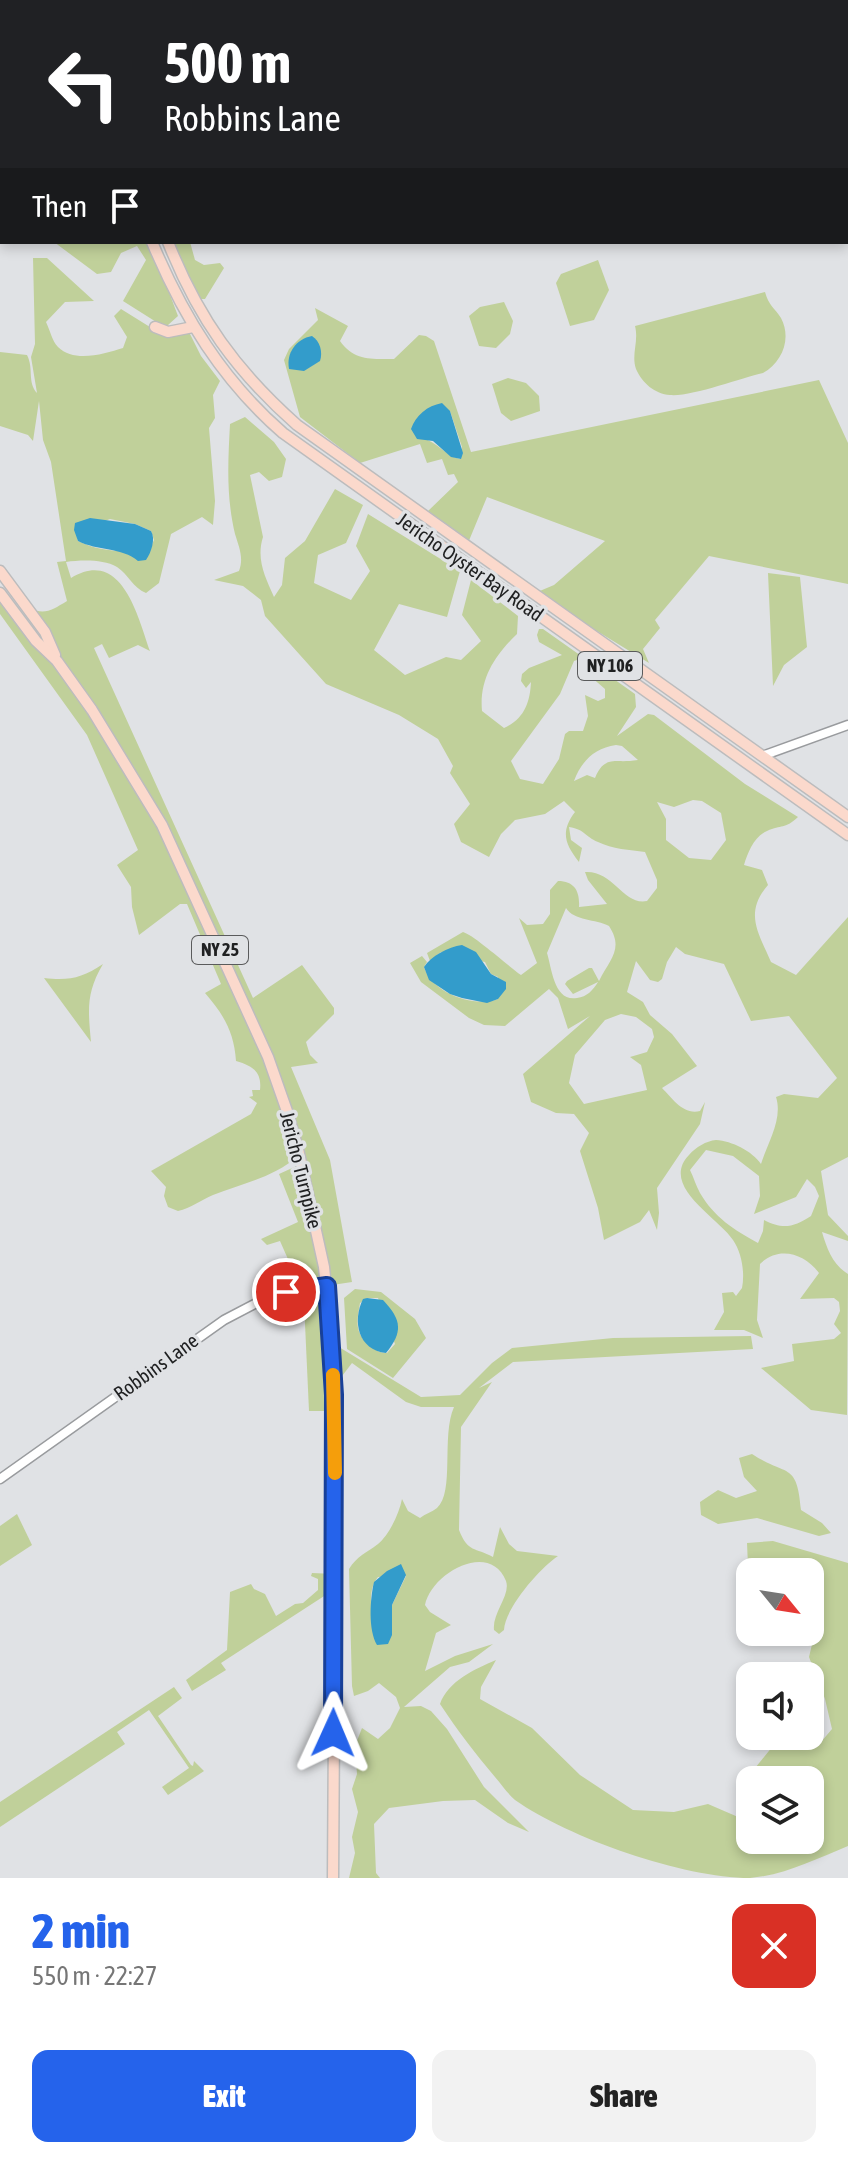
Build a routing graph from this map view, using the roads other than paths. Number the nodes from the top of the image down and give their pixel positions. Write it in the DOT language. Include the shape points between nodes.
graph roads {
  1 [pos="153,244"];
  2 [pos="169,244"];
  3 [pos="155,327"];
  4 [pos="193,327"];
  5 [pos="353,466"];
  6 [pos="345,478"];
  7 [pos="0,571"];
  8 [pos="526,588"];
  9 [pos="0,593"];
  10 [pos="518,601"];
  11 [pos="57,661"];
  12 [pos="848,725"];
  13 [pos="705,733"];
  14 [pos="762,756"];
  15 [pos="848,817"];
  16 [pos="848,835"];
  17 [pos="327,1286"];
  18 [pos="0,1479"];
  19 [pos="333,1878"];
  1 -- 4 [label="main road, Jericho Oyster Bay Road / NY 106"];
  2 -- 5 [label="main road, Jericho Oyster Bay Road / NY 106" via="186,284 236,366 297,425"];
  3 -- 4 [label="main road" via="168,332"];
  4 -- 6 [label="main road, Jericho Oyster Bay Road / NY 106" via="249,403"];
  5 -- 6 [label="main road"];
  5 -- 8 [label="main road, Jericho Oyster Bay Road / NY 106"];
  6 -- 10 [label="main road, Jericho Oyster Bay Road / NY 106"];
  7 -- 11 [label="main road, Jericho Turnpike / NY 25" via="45,632"];
  8 -- 10 [label="main road"];
  8 -- 14 [label="main road, Jericho Oyster Bay Road / NY 106"];
  9 -- 11 [label="main road, Jericho Turnpike / NY 25"];
  10 -- 13 [label="main road, Jericho Oyster Bay Road / NY 106"];
  11 -- 17 [label="main road, Jericho Turnpike / NY 25" via="162,825 268,1057 295,1137"];
  12 -- 14 [label="street"];
  13 -- 14 [label="main road" via="747,759"];
  13 -- 16 [label="main road, Jericho Oyster Bay Road / NY 106"];
  14 -- 15 [label="main road, Jericho Oyster Bay Road / NY 106"];
  17 -- 18 [label="street, Robbins Lane" via="275,1295 230,1316"];
  17 -- 19 [label="main road, Jericho Turnpike / NY 25" via="335,1431"];
}
